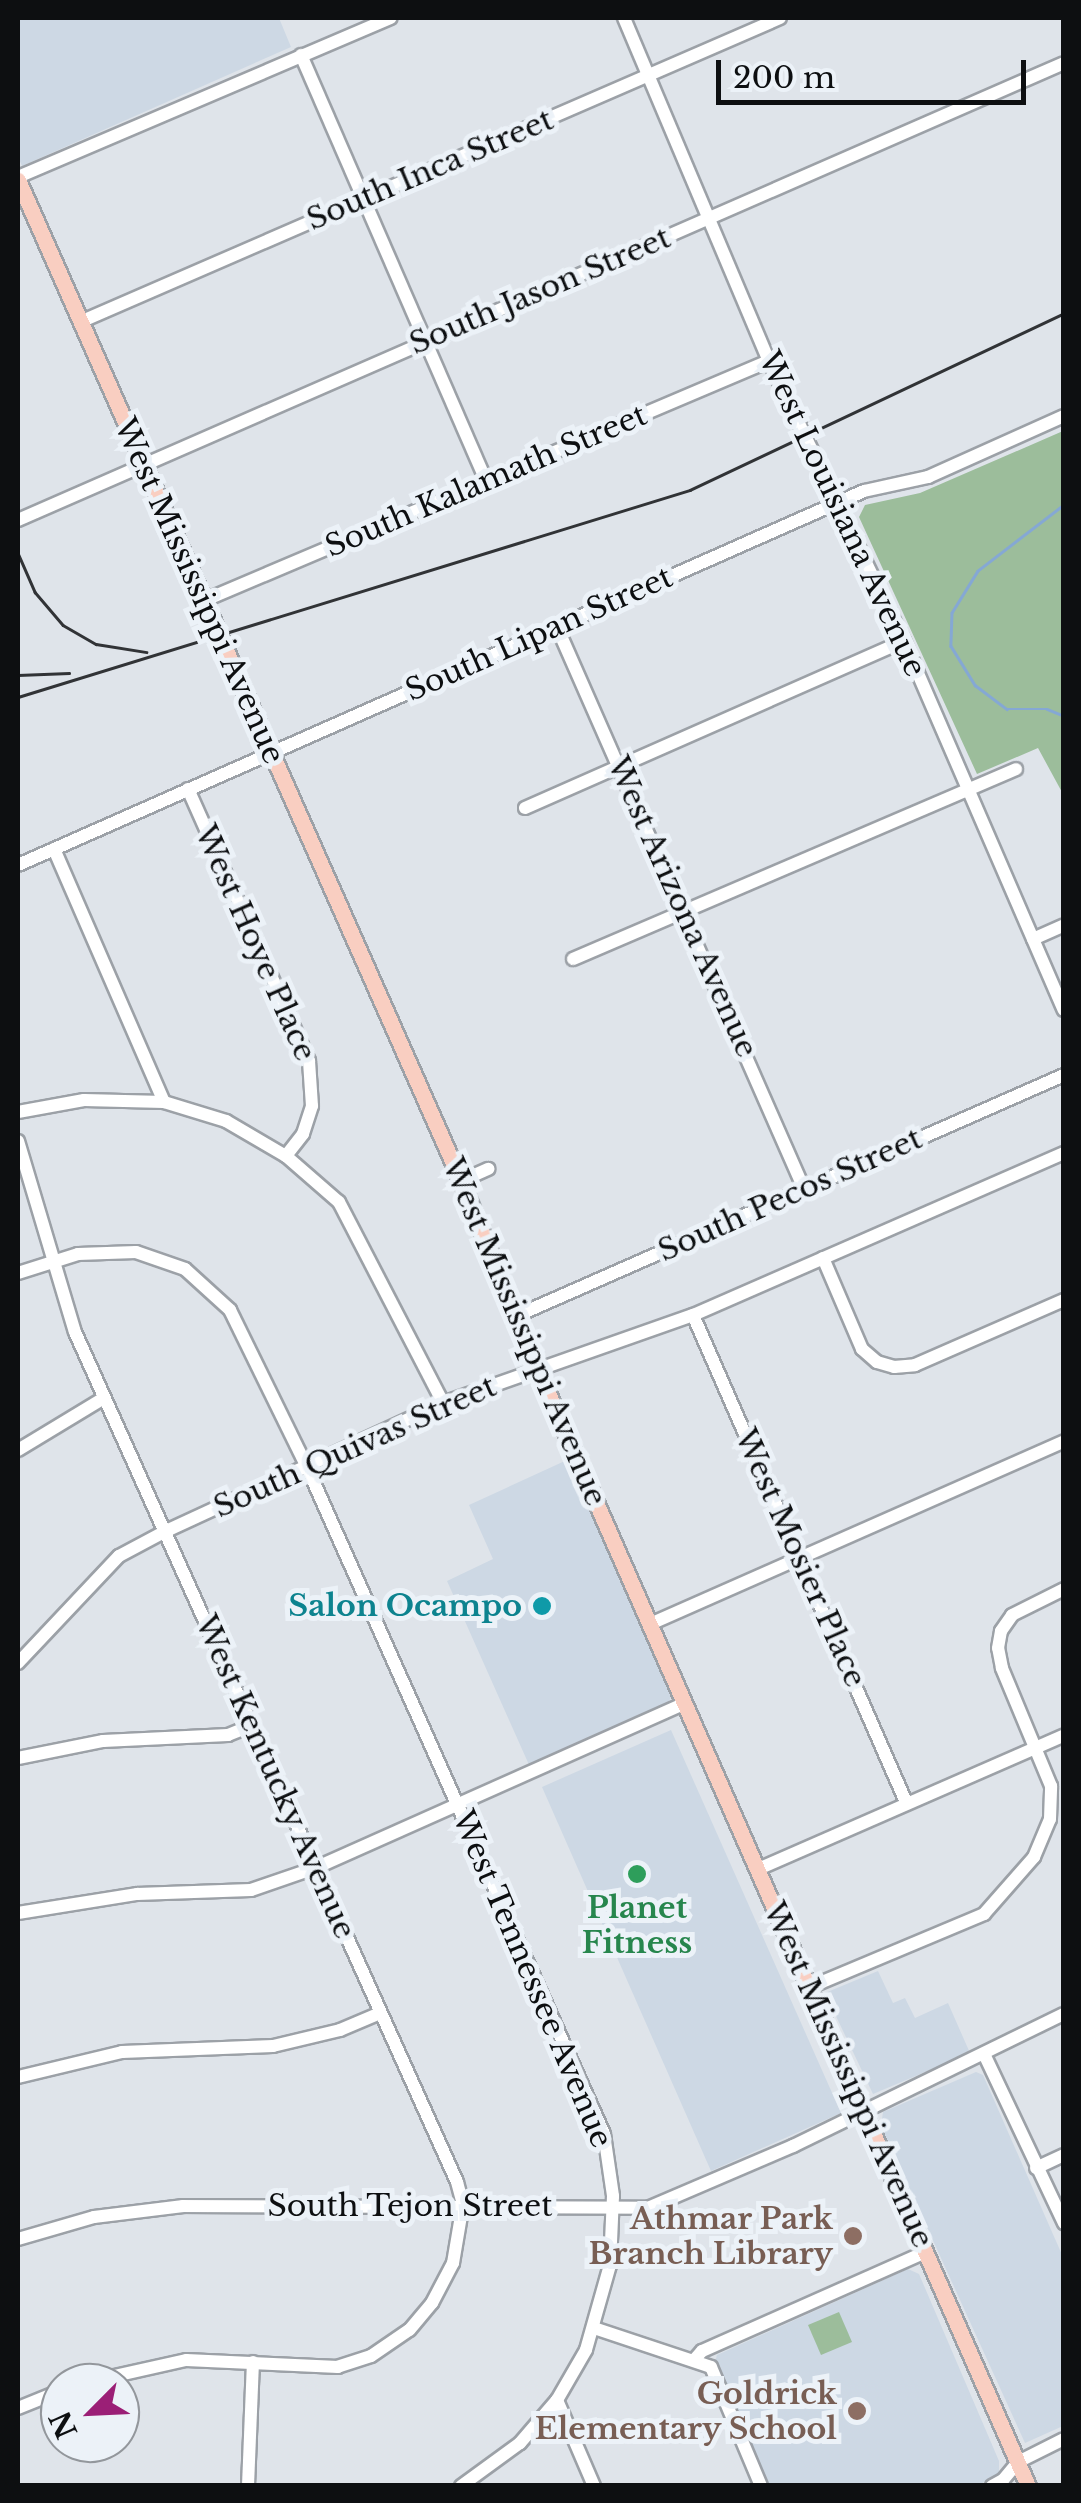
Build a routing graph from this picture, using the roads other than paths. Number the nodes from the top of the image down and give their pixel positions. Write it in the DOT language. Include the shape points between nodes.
graph roads {
  1 [pos="390,18"];
  2 [pos="624,18"];
  3 [pos="780,18"];
  4 [pos="301,55"];
  5 [pos="1064,64"];
  6 [pos="649,76"];
  7 [pos="18,179"];
  8 [pos="363,198"];
  9 [pos="711,219"];
  10 [pos="80,322"];
  11 [pos="424,339"];
  12 [pos="769,361"];
  13 [pos="1064,416"];
  14 [pos="143,463"];
  15 [pos="486,480"];
  16 [pos="840,502"];
  17 [pos="18,520"];
  18 [pos="203,602"];
  19 [pos="558,626"];
  20 [pos="904,641"];
  21 [pos="269,752"];
  22 [pos="621,767"];
  23 [pos="1016,769"];
  24 [pos="967,788"];
  25 [pos="188,789"];
  26 [pos="525,808"];
  27 [pos="54,849"];
  28 [pos="18,865"];
  29 [pos="684,910"];
  30 [pos="1064,925"];
  31 [pos="1033,939"];
  32 [pos="573,958"];
  33 [pos="1064,1010"];
  34 [pos="1064,1074"];
  35 [pos="164,1102"];
  36 [pos="18,1112"];
  37 [pos="18,1141"];
  38 [pos="1064,1152"];
  39 [pos="286,1156"];
  40 [pos="488,1169"];
  41 [pos="461,1182"];
  42 [pos="804,1189"];
  43 [pos="822,1258"];
  44 [pos="54,1259"];
  45 [pos="18,1273"];
  46 [pos="1064,1300"];
  47 [pos="693,1315"];
  48 [pos="516,1316"];
  49 [pos="537,1368"];
  50 [pos="104,1398"];
  51 [pos="443,1403"];
  52 [pos="1064,1441"];
  53 [pos="18,1450"];
  54 [pos="306,1467"];
  55 [pos="164,1532"];
  56 [pos="802,1558"];
  57 [pos="1064,1590"];
  58 [pos="650,1624"];
  59 [pos="18,1663"];
  60 [pos="685,1703"];
  61 [pos="253,1726"];
  62 [pos="1064,1735"];
  63 [pos="1037,1747"];
  64 [pos="18,1758"];
  65 [pos="906,1802"];
  66 [pos="457,1805"];
  67 [pos="315,1868"];
  68 [pos="758,1869"];
  69 [pos="18,1913"];
  70 [pos="808,1988"];
  71 [pos="380,2012"];
  72 [pos="1064,2014"];
  73 [pos="986,2056"];
  74 [pos="18,2077"];
  75 [pos="863,2112"];
  76 [pos="1064,2155"];
  77 [pos="1036,2168"];
  78 [pos="463,2204"];
  79 [pos="614,2208"];
  80 [pos="1064,2223"];
  81 [pos="18,2239"];
  82 [pos="925,2252"];
  83 [pos="594,2328"];
  84 [pos="694,2360"];
  85 [pos="253,2362"];
  86 [pos="140,2370"];
  87 [pos="557,2400"];
  88 [pos="1064,2439"];
  89 [pos="1018,2462"];
  90 [pos="248,2486"];
  91 [pos="461,2486"];
  92 [pos="594,2486"];
  93 [pos="761,2486"];
  94 [pos="992,2486"];
  95 [pos="1028,2486"];
  1 -- 4 [label="street"];
  2 -- 6 [label="street, West Louisiana Avenue"];
  3 -- 6 [label="street, South Inca Street"];
  4 -- 7 [label="street"];
  4 -- 8 [label="street"];
  5 -- 9 [label="street, South Jason Street"];
  6 -- 8 [label="street, South Inca Street"];
  6 -- 9 [label="street, West Louisiana Avenue"];
  7 -- 10 [label="main road, West Mississippi Avenue"];
  8 -- 10 [label="street, South Inca Street"];
  8 -- 11 [label="street"];
  9 -- 11 [label="street, South Jason Street"];
  9 -- 12 [label="street, West Louisiana Avenue"];
  10 -- 14 [label="main road, West Mississippi Avenue"];
  11 -- 14 [label="street, South Jason Street"];
  11 -- 15 [label="street"];
  12 -- 15 [label="street, South Kalamath Street"];
  12 -- 16 [label="street, West Louisiana Avenue"];
  13 -- 16 [label="street, South Lipan Street" via="928,477"];
  14 -- 17 [label="street, South Jason Street"];
  14 -- 18 [label="main road, West Mississippi Avenue"];
  15 -- 18 [label="street, South Kalamath Street"];
  16 -- 19 [label="street, South Lipan Street"];
  16 -- 20 [label="street, West Louisiana Avenue"];
  18 -- 21 [label="main road, West Mississippi Avenue"];
  19 -- 21 [label="street, South Lipan Street"];
  19 -- 22 [label="street, West Arizona Avenue"];
  20 -- 22 [label="street"];
  20 -- 24 [label="street, West Louisiana Avenue"];
  21 -- 25 [label="street, South Lipan Street"];
  21 -- 41 [label="main road, West Mississippi Avenue"];
  22 -- 26 [label="street"];
  22 -- 29 [label="street, West Arizona Avenue"];
  23 -- 24 [label="street"];
  24 -- 29 [label="street"];
  24 -- 31 [label="street, West Louisiana Avenue"];
  25 -- 27 [label="street, South Lipan Street"];
  25 -- 39 [label="street, West Hoye Place" via="309,1061 312,1106"];
  27 -- 28 [label="street, South Lipan Street"];
  27 -- 35 [label="street"];
  29 -- 32 [label="street"];
  29 -- 42 [label="street, West Arizona Avenue"];
  30 -- 31 [label="street"];
  31 -- 33 [label="street, West Louisiana Avenue"];
  34 -- 42 [label="street, South Pecos Street"];
  35 -- 36 [label="street" via="84,1100"];
  35 -- 39 [label="street" via="226,1121"];
  37 -- 44 [label="street, West Kentucky Avenue"];
  38 -- 43 [label="street, South Quivas Street"];
  39 -- 51 [label="street" via="339,1202"];
  40 -- 41 [label="street"];
  41 -- 48 [label="main road, West Mississippi Avenue"];
  42 -- 48 [label="street, South Pecos Street"];
  43 -- 46 [label="street" via="862,1349 894,1368 916,1365"];
  43 -- 47 [label="street, South Quivas Street"];
  44 -- 45 [label="street"];
  44 -- 50 [label="street, West Kentucky Avenue"];
  44 -- 54 [label="street, West Tennessee Avenue" via="119,1250 158,1258 220,1297"];
  47 -- 49 [label="street, South Quivas Street"];
  47 -- 56 [label="street, West Mosier Place"];
  48 -- 49 [label="main road, West Mississippi Avenue"];
  49 -- 51 [label="street, South Quivas Street"];
  49 -- 58 [label="main road, West Mississippi Avenue"];
  50 -- 53 [label="street"];
  50 -- 55 [label="street, West Kentucky Avenue"];
  51 -- 54 [label="street, South Quivas Street"];
  52 -- 56 [label="street"];
  54 -- 55 [label="street, South Quivas Street"];
  54 -- 66 [label="street, West Tennessee Avenue"];
  55 -- 59 [label="street, South Quivas Street" via="119,1556"];
  55 -- 61 [label="street, West Kentucky Avenue"];
  56 -- 58 [label="street"];
  56 -- 65 [label="street, West Mosier Place"];
  57 -- 63 [label="street" via="1012,1616 999,1639 1002,1668"];
  58 -- 60 [label="main road, West Mississippi Avenue"];
  60 -- 66 [label="street"];
  60 -- 68 [label="main road, West Mississippi Avenue"];
  61 -- 64 [label="street" via="228,1735 103,1742"];
  61 -- 67 [label="street, West Kentucky Avenue"];
  62 -- 63 [label="street"];
  63 -- 65 [label="street"];
  63 -- 70 [label="street" via="1051,1786 1050,1819 1034,1857 998,1902 970,1921"];
  65 -- 68 [label="street"];
  66 -- 67 [label="street"];
  66 -- 79 [label="street, West Tennessee Avenue" via="604,2134"];
  67 -- 69 [label="street" via="252,1890 136,1894"];
  67 -- 71 [label="street, West Kentucky Avenue"];
  68 -- 70 [label="main road, West Mississippi Avenue"];
  70 -- 75 [label="main road, West Mississippi Avenue"];
  71 -- 74 [label="street" via="340,2030 273,2046 122,2052"];
  71 -- 78 [label="street, West Kentucky Avenue"];
  72 -- 73 [label="street, South Tejon Street"];
  73 -- 75 [label="street, South Tejon Street"];
  73 -- 77 [label="street"];
  75 -- 79 [label="street, South Tejon Street" via="656,2206"];
  75 -- 82 [label="main road, West Mississippi Avenue"];
  76 -- 77 [label="street"];
  77 -- 80 [label="street"];
  78 -- 79 [label="street, South Tejon Street"];
  78 -- 81 [label="street, South Tejon Street" via="184,2206 94,2217"];
  78 -- 85 [label="street, West Kentucky Avenue" via="454,2264 409,2330 371,2356 338,2367"];
  79 -- 83 [label="street, West Tennessee Avenue"];
  82 -- 84 [label="street"];
  82 -- 89 [label="main road, West Mississippi Avenue"];
  83 -- 84 [label="street"];
  83 -- 87 [label="street, West Tennessee Avenue"];
  84 -- 93 [label="street" via="710,2367"];
  85 -- 86 [label="street" via="186,2360"];
  85 -- 90 [label="street"];
  87 -- 91 [label="street, West Tennessee Avenue" via="520,2443"];
  87 -- 92 [label="street"];
  88 -- 89 [label="street"];
  89 -- 94 [label="street"];
  89 -- 95 [label="main road, West Mississippi Avenue"];
}
